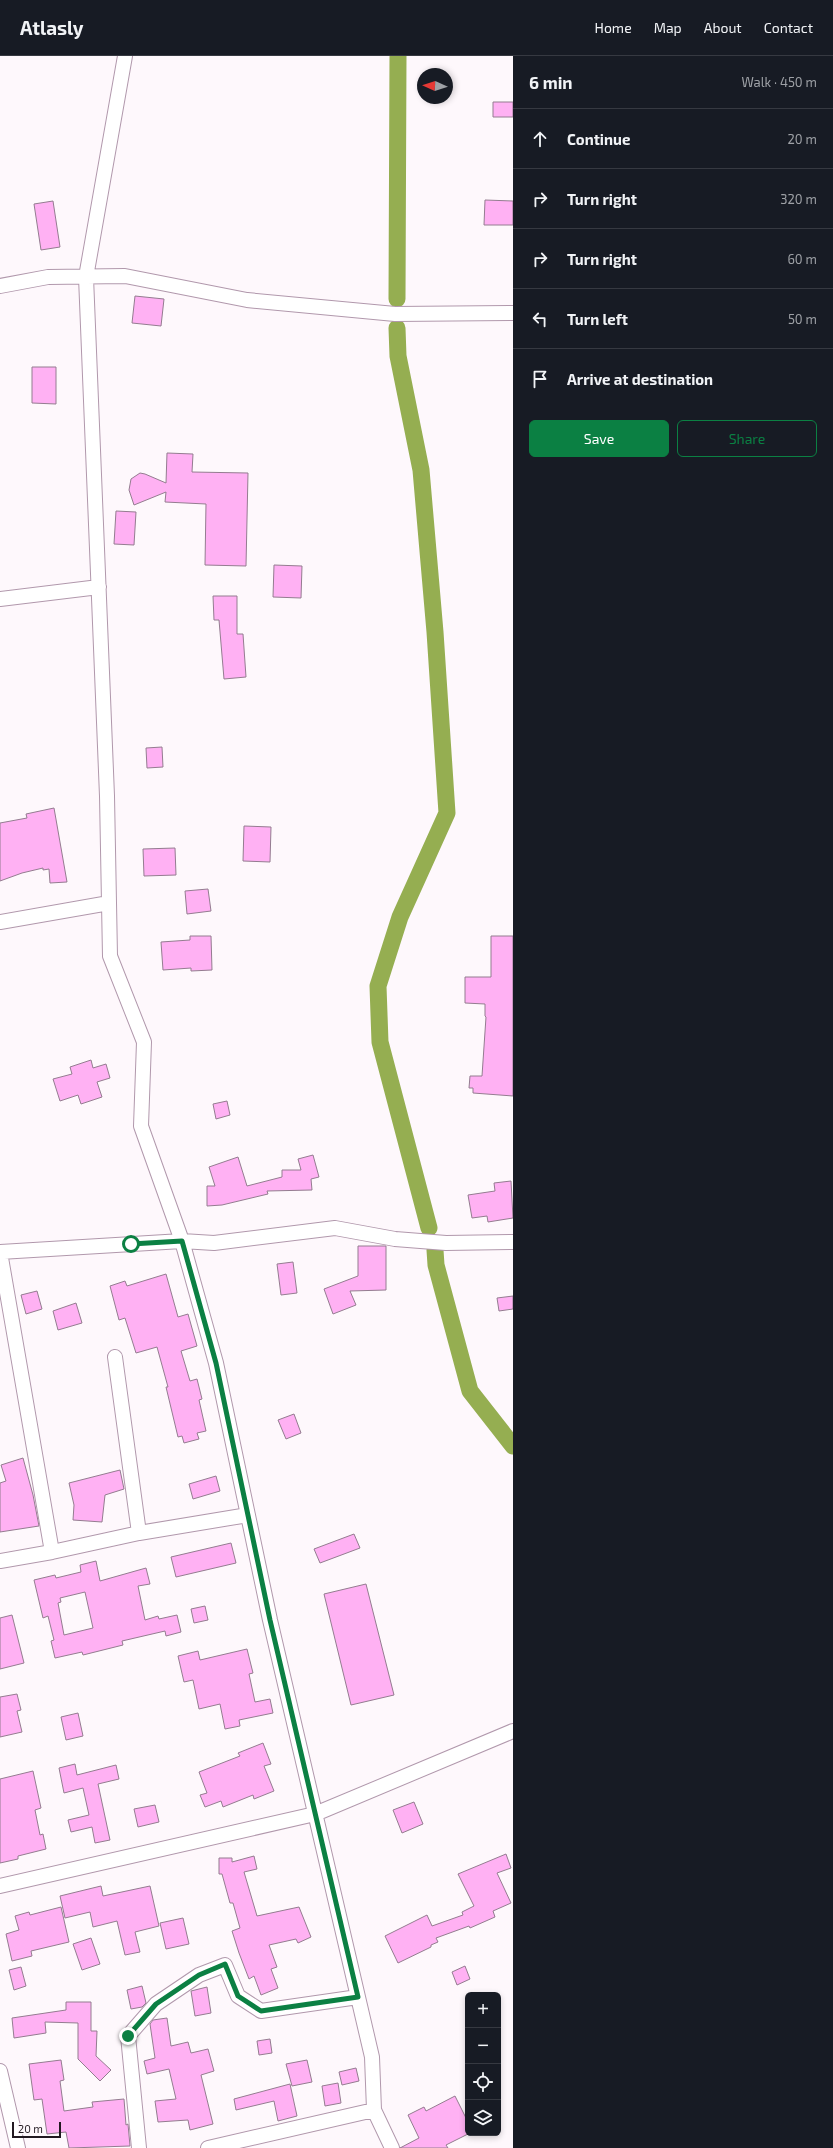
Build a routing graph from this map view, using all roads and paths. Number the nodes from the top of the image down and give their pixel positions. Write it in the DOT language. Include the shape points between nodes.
graph roads {
  1 [pos="125,56"];
  2 [pos="86,277"];
  3 [pos="0,286"];
  4 [pos="513,313"];
  5 [pos="100,587"];
  6 [pos="0,599"];
  7 [pos="109,903"];
  8 [pos="0,922"];
  9 [pos="182,1241"];
  10 [pos="513,1242"];
  11 [pos="0,1252"];
  12 [pos="115,1357"];
  13 [pos="248,1516"];
  14 [pos="139,1533"];
  15 [pos="52,1552"];
  16 [pos="0,1561"];
  17 [pos="513,1730"];
  18 [pos="315,1814"];
  19 [pos="0,1886"];
  20 [pos="358,1997"];
  21 [pos="0,2071"];
  22 [pos="374,2110"];
  23 [pos="18,2148"];
  24 [pos="139,2148"];
  25 [pos="208,2148"];
  26 [pos="392,2148"];
  1 -- 2 [label="street"];
  2 -- 3 [label="street" via="48,277"];
  2 -- 4 [label="street" via="125,276 247,300 395,314"];
  2 -- 5 [label="street"];
  5 -- 6 [label="street"];
  5 -- 7 [label="street"];
  7 -- 8 [label="street"];
  7 -- 9 [label="street" via="110,956 144,1042 142,1126"];
  9 -- 10 [label="street" via="214,1243 335,1228 402,1240 446,1243"];
  9 -- 11 [label="street"];
  9 -- 13 [label="street" via="216,1363"];
  11 -- 15 [label="street"];
  12 -- 14 [label="street"];
  13 -- 14 [label="street"];
  13 -- 18 [label="street"];
  14 -- 15 [label="street"];
  15 -- 16 [label="street"];
  17 -- 18 [label="street"];
  18 -- 19 [label="street"];
  18 -- 20 [label="street"];
  20 -- 22 [label="street" via="372,2057"];
  20 -- 24 [label="street" via="261,2011 238,1996 225,1964 199,1975 156,2004 128,2036"];
  21 -- 23 [label="street"];
  22 -- 25 [label="street"];
  22 -- 26 [label="street"];
}
